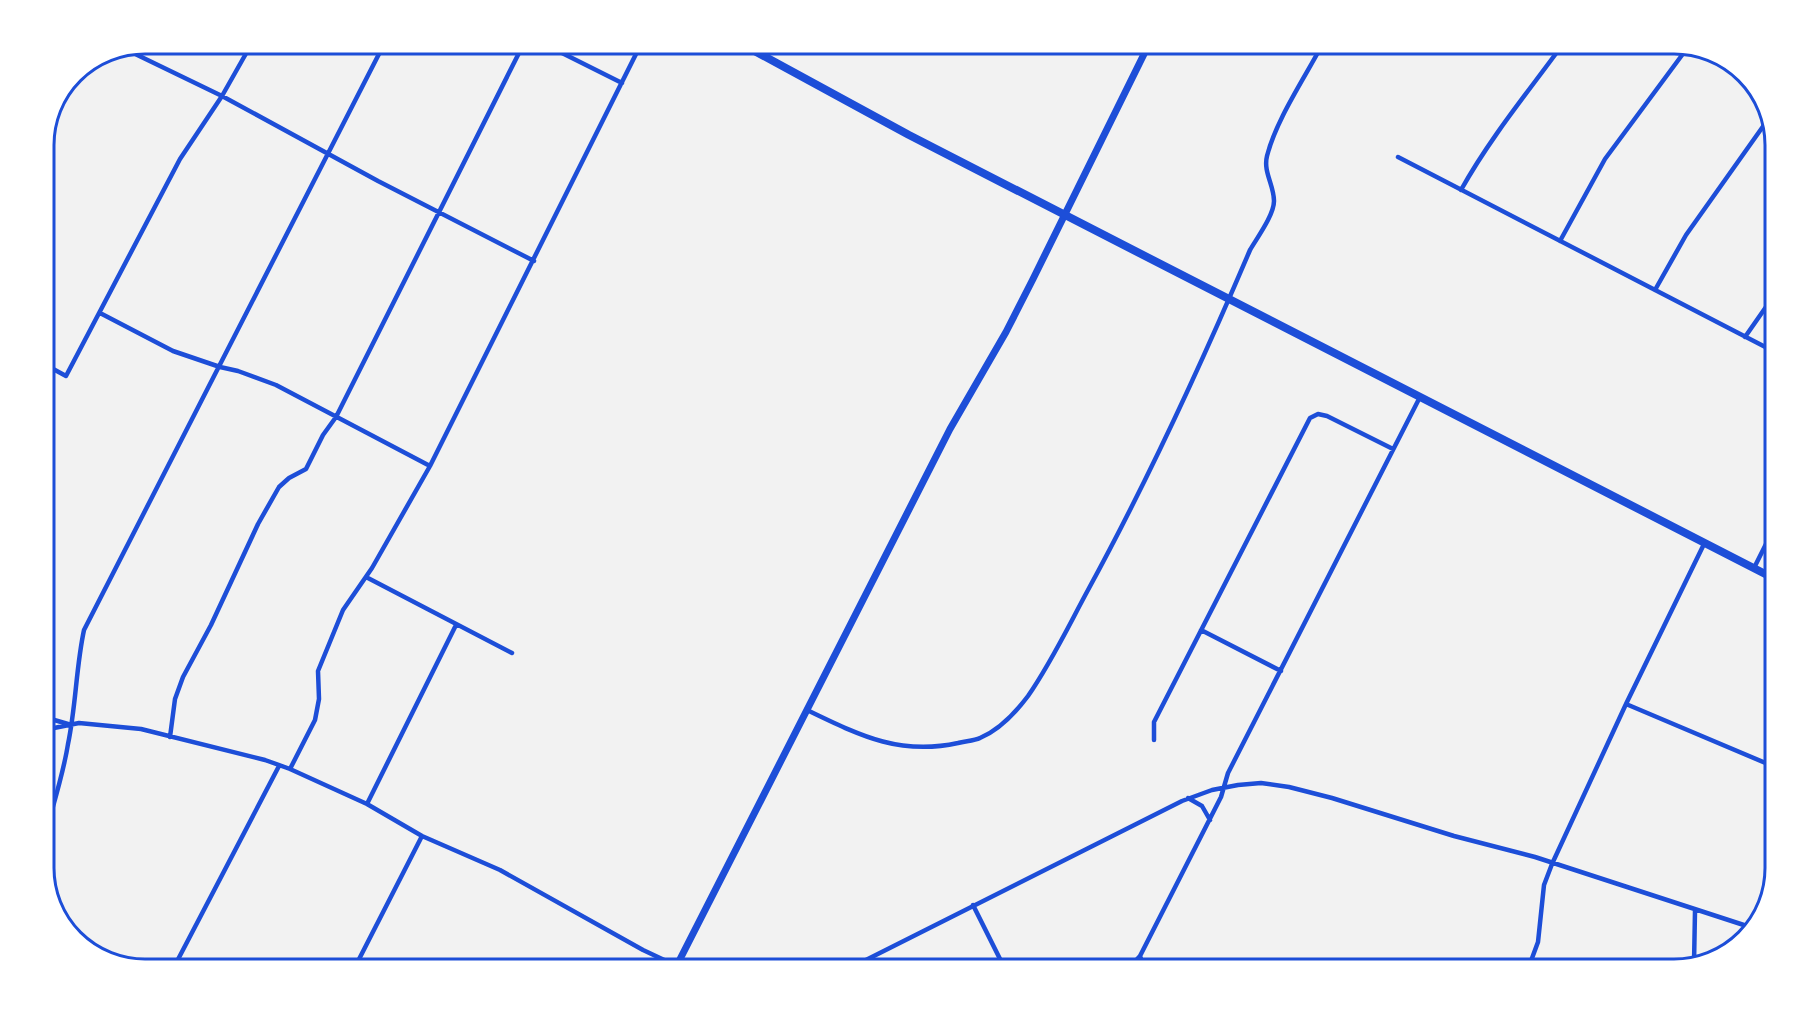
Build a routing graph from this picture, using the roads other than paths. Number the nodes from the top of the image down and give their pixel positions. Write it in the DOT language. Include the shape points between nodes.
graph roads {
  1 [pos="246,54"];
  2 [pos="379,54"];
  3 [pos="518,54"];
  4 [pos="564,54"];
  5 [pos="636,54"];
  6 [pos="760,54"];
  7 [pos="1144,54"];
  8 [pos="1317,54"];
  9 [pos="1555,54"];
  10 [pos="137,55"];
  11 [pos="1682,55"];
  12 [pos="622,83"];
  13 [pos="222,96"];
  14 [pos="1763,127"];
  15 [pos="328,153"];
  16 [pos="1398,157"];
  17 [pos="1461,190"];
  18 [pos="439,212"];
  19 [pos="1066,214"];
  20 [pos="1560,241"];
  21 [pos="534,261"];
  22 [pos="1655,290"];
  23 [pos="1229,299"];
  24 [pos="1765,308"];
  25 [pos="100,313"];
  26 [pos="1745,337"];
  27 [pos="1765,347"];
  28 [pos="220,367"];
  29 [pos="54,369"];
  30 [pos="1420,397"];
  31 [pos="336,417"];
  32 [pos="1393,449"];
  33 [pos="430,466"];
  34 [pos="1705,542"];
  35 [pos="1765,546"];
  36 [pos="1754,568"];
  37 [pos="1765,574"];
  38 [pos="366,577"];
  39 [pos="456,625"];
  40 [pos="1201,630"];
  41 [pos="512,653"];
  42 [pos="1281,671"];
  43 [pos="1626,704"];
  44 [pos="807,710"];
  45 [pos="54,720"];
  46 [pos="71,725"];
  47 [pos="54,728"];
  48 [pos="170,737"];
  49 [pos="1154,740"];
  50 [pos="1765,763"];
  51 [pos="279,766"];
  52 [pos="290,769"];
  53 [pos="1224,787"];
  54 [pos="1188,798"];
  55 [pos="54,799"];
  56 [pos="367,804"];
  57 [pos="1210,820"];
  58 [pos="422,836"];
  59 [pos="1552,864"];
  60 [pos="973,906"];
  61 [pos="1695,911"];
  62 [pos="1745,926"];
  63 [pos="1140,956"];
  64 [pos="1695,956"];
  65 [pos="178,959"];
  66 [pos="359,959"];
  67 [pos="660,959"];
  68 [pos="681,959"];
  69 [pos="868,959"];
  70 [pos="1000,959"];
  71 [pos="1137,959"];
  72 [pos="1141,959"];
  73 [pos="1532,959"];
  1 -- 13 [label="street"];
  2 -- 15 [label="street"];
  3 -- 18 [label="street"];
  4 -- 12 [label="street"];
  5 -- 12 [label="street"];
  6 -- 19 [label="main road"];
  7 -- 19 [label="main road"];
  8 -- 23 [label="street" via="1276,131 1265,165 1274,201"];
  9 -- 17 [label="street" via="1493,138"];
  10 -- 13 [label="street"];
  11 -- 20 [label="street" via="1605,159"];
  12 -- 21 [label="street"];
  13 -- 15 [label="street"];
  13 -- 25 [label="street" via="180,159"];
  14 -- 22 [label="street" via="1686,234"];
  15 -- 18 [label="street"];
  15 -- 28 [label="street"];
  16 -- 17 [label="street"];
  17 -- 20 [label="street"];
  18 -- 21 [label="street"];
  18 -- 31 [label="street"];
  19 -- 23 [label="main road"];
  19 -- 44 [label="main road" via="1006,332 950,429"];
  20 -- 22 [label="street"];
  21 -- 33 [label="street"];
  22 -- 26 [label="street"];
  23 -- 30 [label="main road"];
  23 -- 44 [label="street" via="1108,554 1043,673 1027,698 1003,723 981,738 919,748 874,740"];
  24 -- 26 [label="street"];
  25 -- 28 [label="street" via="173,351"];
  25 -- 29 [label="street" via="66,376"];
  26 -- 27 [label="street"];
  28 -- 31 [label="street" via="276,385"];
  28 -- 46 [label="street" via="84,630"];
  30 -- 32 [label="street"];
  30 -- 34 [label="main road"];
  31 -- 33 [label="street"];
  31 -- 48 [label="street" via="306,469 279,487 258,525 183,677 175,699"];
  32 -- 40 [label="street" via="1327,416 1318,414 1310,418"];
  32 -- 42 [label="street"];
  33 -- 38 [label="street"];
  34 -- 36 [label="main road"];
  34 -- 43 [label="street"];
  35 -- 36 [label="street"];
  36 -- 37 [label="main road"];
  38 -- 39 [label="street"];
  38 -- 52 [label="street" via="343,610 326,650 318,671 315,720"];
  39 -- 41 [label="street"];
  39 -- 56 [label="street"];
  40 -- 42 [label="street"];
  40 -- 49 [label="street" via="1154,722"];
  42 -- 53 [label="street"];
  43 -- 50 [label="street"];
  43 -- 59 [label="street"];
  44 -- 68 [label="main road"];
  45 -- 46 [label="street"];
  46 -- 47 [label="street"];
  46 -- 48 [label="street" via="141,729"];
  46 -- 55 [label="street"];
  48 -- 51 [label="street"];
  51 -- 52 [label="street"];
  51 -- 65 [label="street"];
  52 -- 56 [label="street"];
  53 -- 54 [label="street"];
  53 -- 57 [label="street"];
  53 -- 59 [label="street" via="1262,783 1289,787"];
  54 -- 57 [label="street" via="1202,806"];
  54 -- 60 [label="street"];
  56 -- 58 [label="street"];
  57 -- 63 [label="street"];
  58 -- 66 [label="street"];
  58 -- 67 [label="street" via="500,870"];
  59 -- 61 [label="street"];
  59 -- 73 [label="street" via="1544,885 1539,942"];
  60 -- 69 [label="street"];
  60 -- 70 [label="street"];
  61 -- 62 [label="street"];
  61 -- 64 [label="street"];
  63 -- 71 [label="street"];
  63 -- 72 [label="street"];
}
